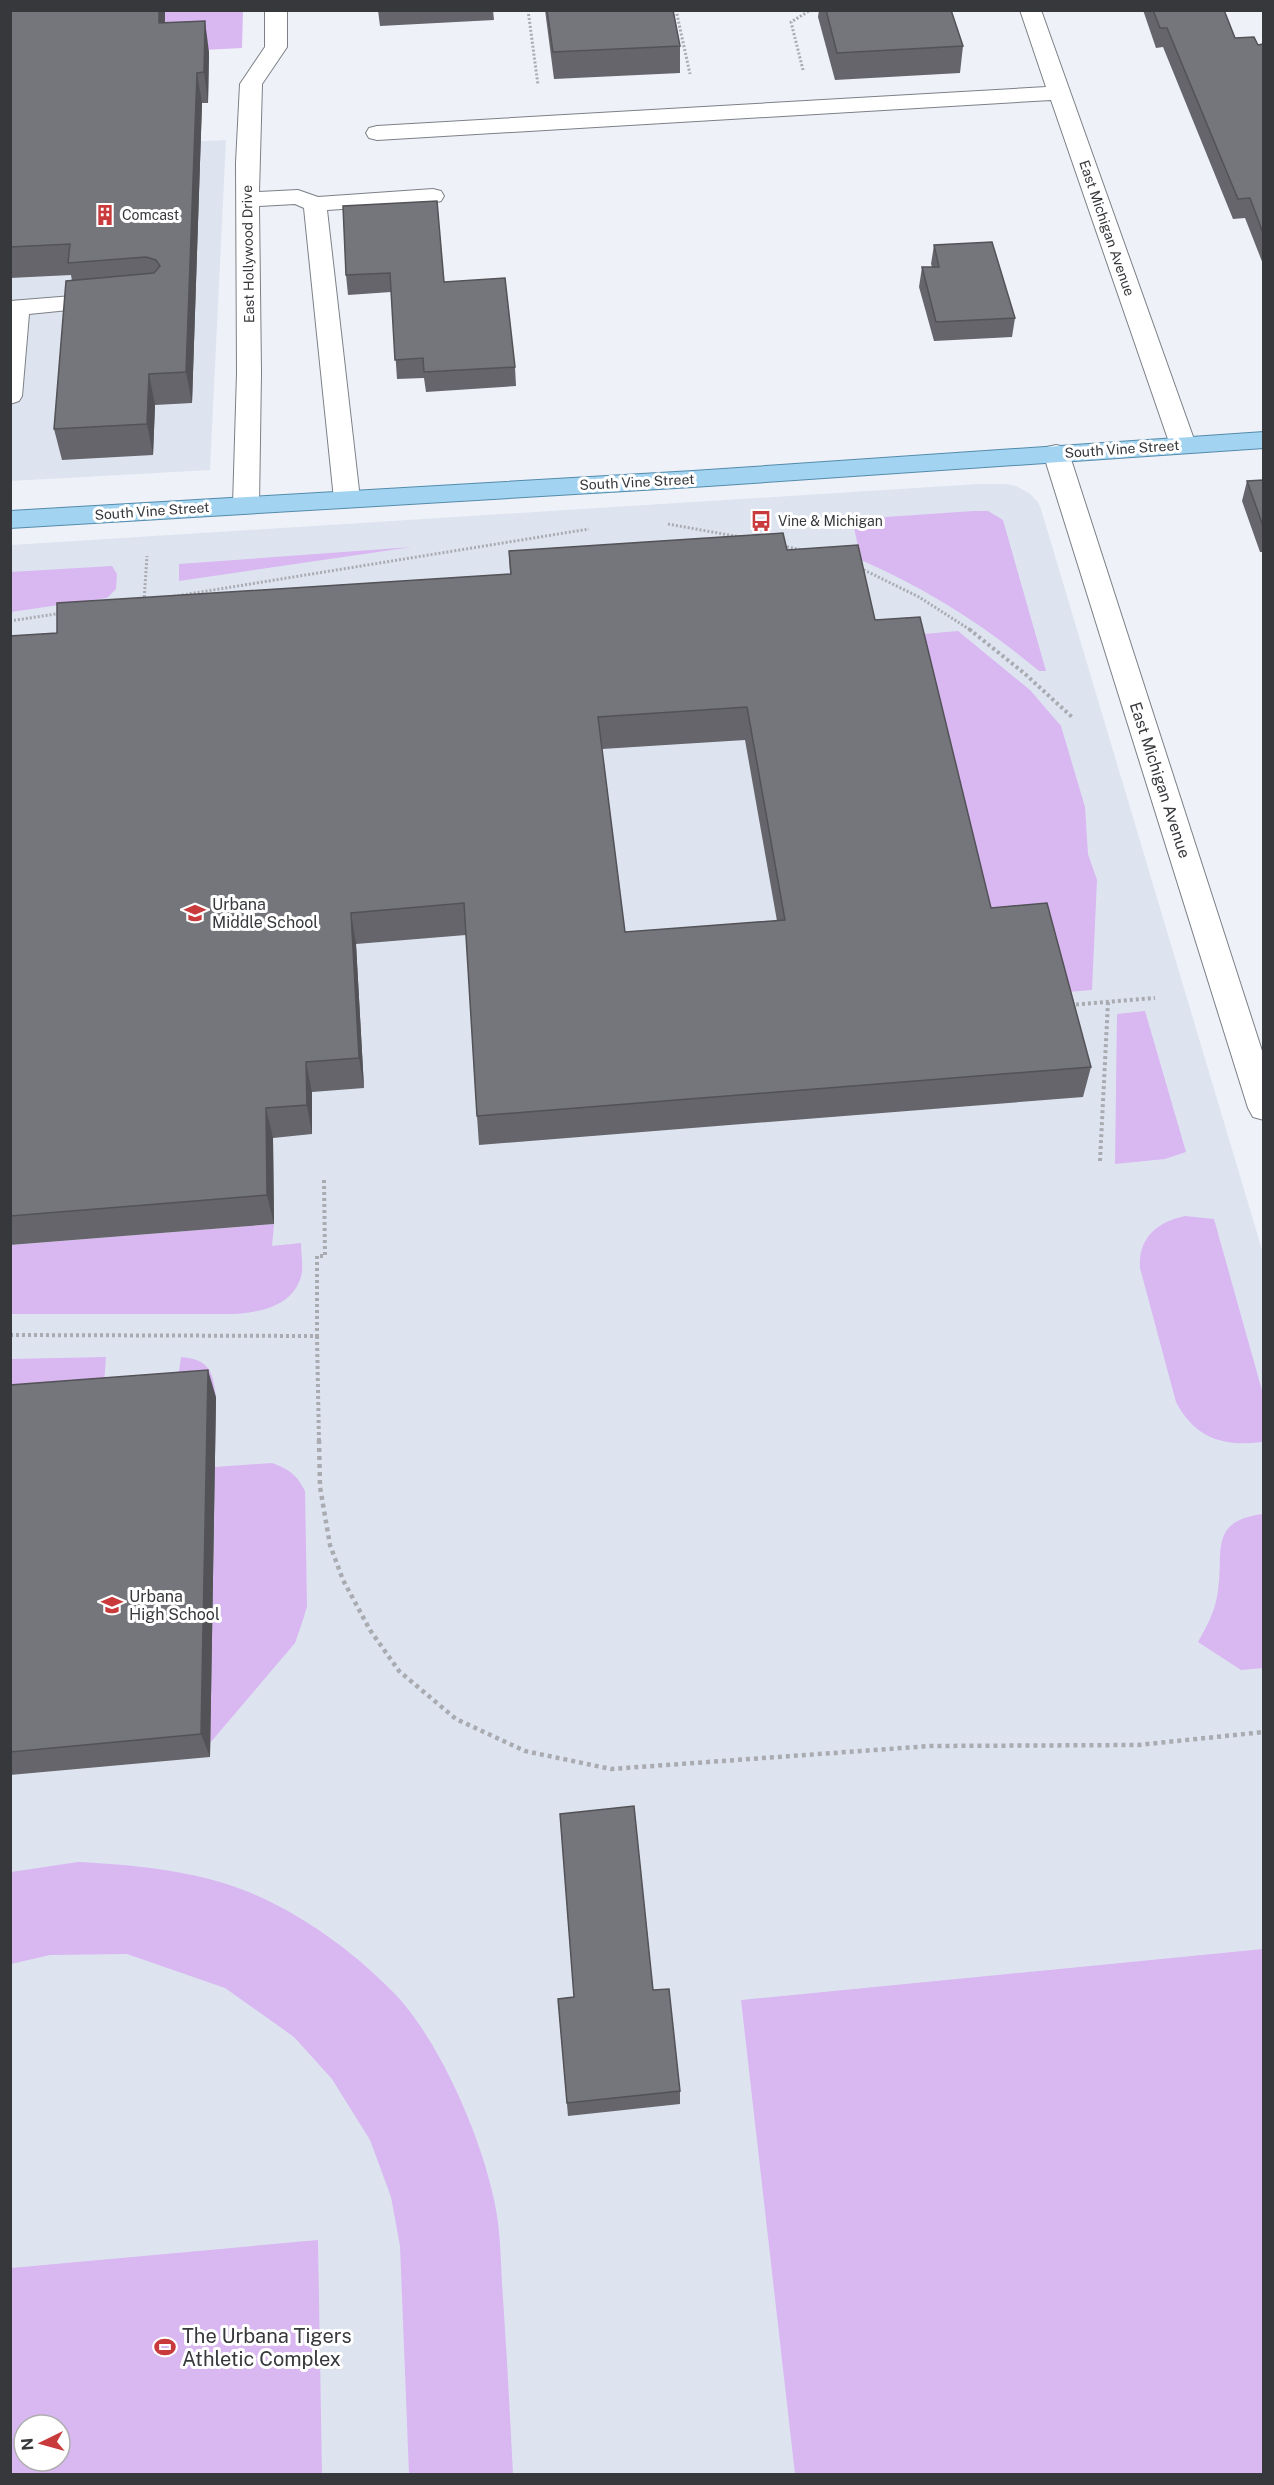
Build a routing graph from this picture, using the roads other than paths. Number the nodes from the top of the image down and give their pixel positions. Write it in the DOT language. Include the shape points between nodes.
graph roads {
  1 [pos="276,10"];
  2 [pos="1030,10"];
  3 [pos="1060,93"];
  4 [pos="377,133"];
  5 [pos="433,196"];
  6 [pos="248,200"];
  7 [pos="315,204"];
  8 [pos="130,298"];
  9 [pos="14,307"];
  10 [pos="10,396"];
  11 [pos="1263,440"];
  12 [pos="1183,445"];
  13 [pos="1056,453"];
  14 [pos="347,499"];
  15 [pos="246,505"];
  16 [pos="10,520"];
  17 [pos="1263,1108"];
  1 -- 6 [label="street, East Hollywood Drive" via="276,47 251,84"];
  2 -- 3 [label="street, East Michigan Avenue"];
  3 -- 4 [label="street"];
  3 -- 12 [label="street, East Michigan Avenue"];
  5 -- 7 [label="street"];
  6 -- 7 [label="street" via="298,197"];
  6 -- 15 [label="street, East Hollywood Drive"];
  7 -- 14 [label="street"];
  8 -- 9 [label="street"];
  9 -- 10 [label="street"];
  11 -- 12 [label="main road, South Vine Street"];
  12 -- 13 [label="main road, South Vine Street"];
  13 -- 14 [label="main road, South Vine Street"];
  13 -- 17 [label="street, East Michigan Avenue"];
  14 -- 15 [label="main road, South Vine Street"];
  15 -- 16 [label="main road, South Vine Street"];
}
